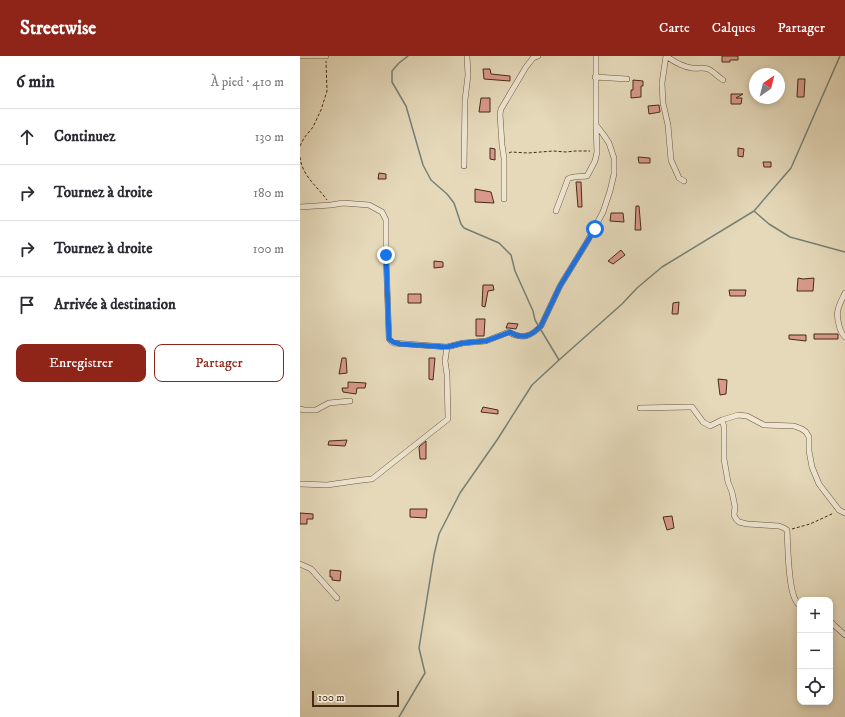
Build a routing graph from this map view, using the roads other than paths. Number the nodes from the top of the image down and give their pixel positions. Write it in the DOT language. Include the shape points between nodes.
graph roads {
  1 [pos="300,56"];
  2 [pos="326,56"];
  3 [pos="468,56"];
  4 [pos="538,56"];
  5 [pos="596,56"];
  6 [pos="666,56"];
  7 [pos="596,77"];
  8 [pos="627,79"];
  9 [pos="723,80"];
  10 [pos="596,125"];
  11 [pos="464,166"];
  12 [pos="684,181"];
  13 [pos="504,199"];
  14 [pos="300,207"];
  15 [pos="556,211"];
  16 [pos="845,293"];
  17 [pos="845,337"];
  18 [pos="447,347"];
  19 [pos="350,401"];
  20 [pos="640,408"];
  21 [pos="300,410"];
  22 [pos="722,420"];
  23 [pos="300,484"];
  24 [pos="845,513"];
  25 [pos="300,564"];
  26 [pos="337,598"];
  27 [pos="797,603"];
  28 [pos="833,624"];
  29 [pos="845,635"];
  1 -- 2 [label="street"];
  3 -- 11 [label="street" via="464,100"];
  4 -- 13 [label="street" via="526,67 501,108"];
  5 -- 7 [label="street"];
  6 -- 9 [label="street" via="687,67 707,69"];
  6 -- 12 [label="street" via="662,90 671,160 679,178"];
  7 -- 8 [label="street"];
  7 -- 10 [label="street"];
  10 -- 15 [label="street" via="595,162 587,176 571,177 568,180"];
  10 -- 18 [label="street" via="609,143 614,158 610,191 603,212 560,286 541,326 525,336 516,336 510,332 486,341"];
  14 -- 18 [label="street" via="343,203 369,206 382,212 386,220 389,339 400,344"];
  16 -- 17 [label="street" via="836,314 841,333"];
  18 -- 23 [label="street" via="448,419 372,479 327,485"];
  19 -- 21 [label="street" via="329,403 316,410"];
  20 -- 22 [label="street" via="688,407 710,426"];
  22 -- 24 [label="street" via="738,415 747,416 764,425 794,426 806,432 809,437 812,467 820,484 839,510"];
  22 -- 27 [label="street" via="724,458 735,507 734,515 739,522 779,526 787,530 789,574"];
  25 -- 26 [label="street" via="311,568"];
  28 -- 29 [label="street"];
}
